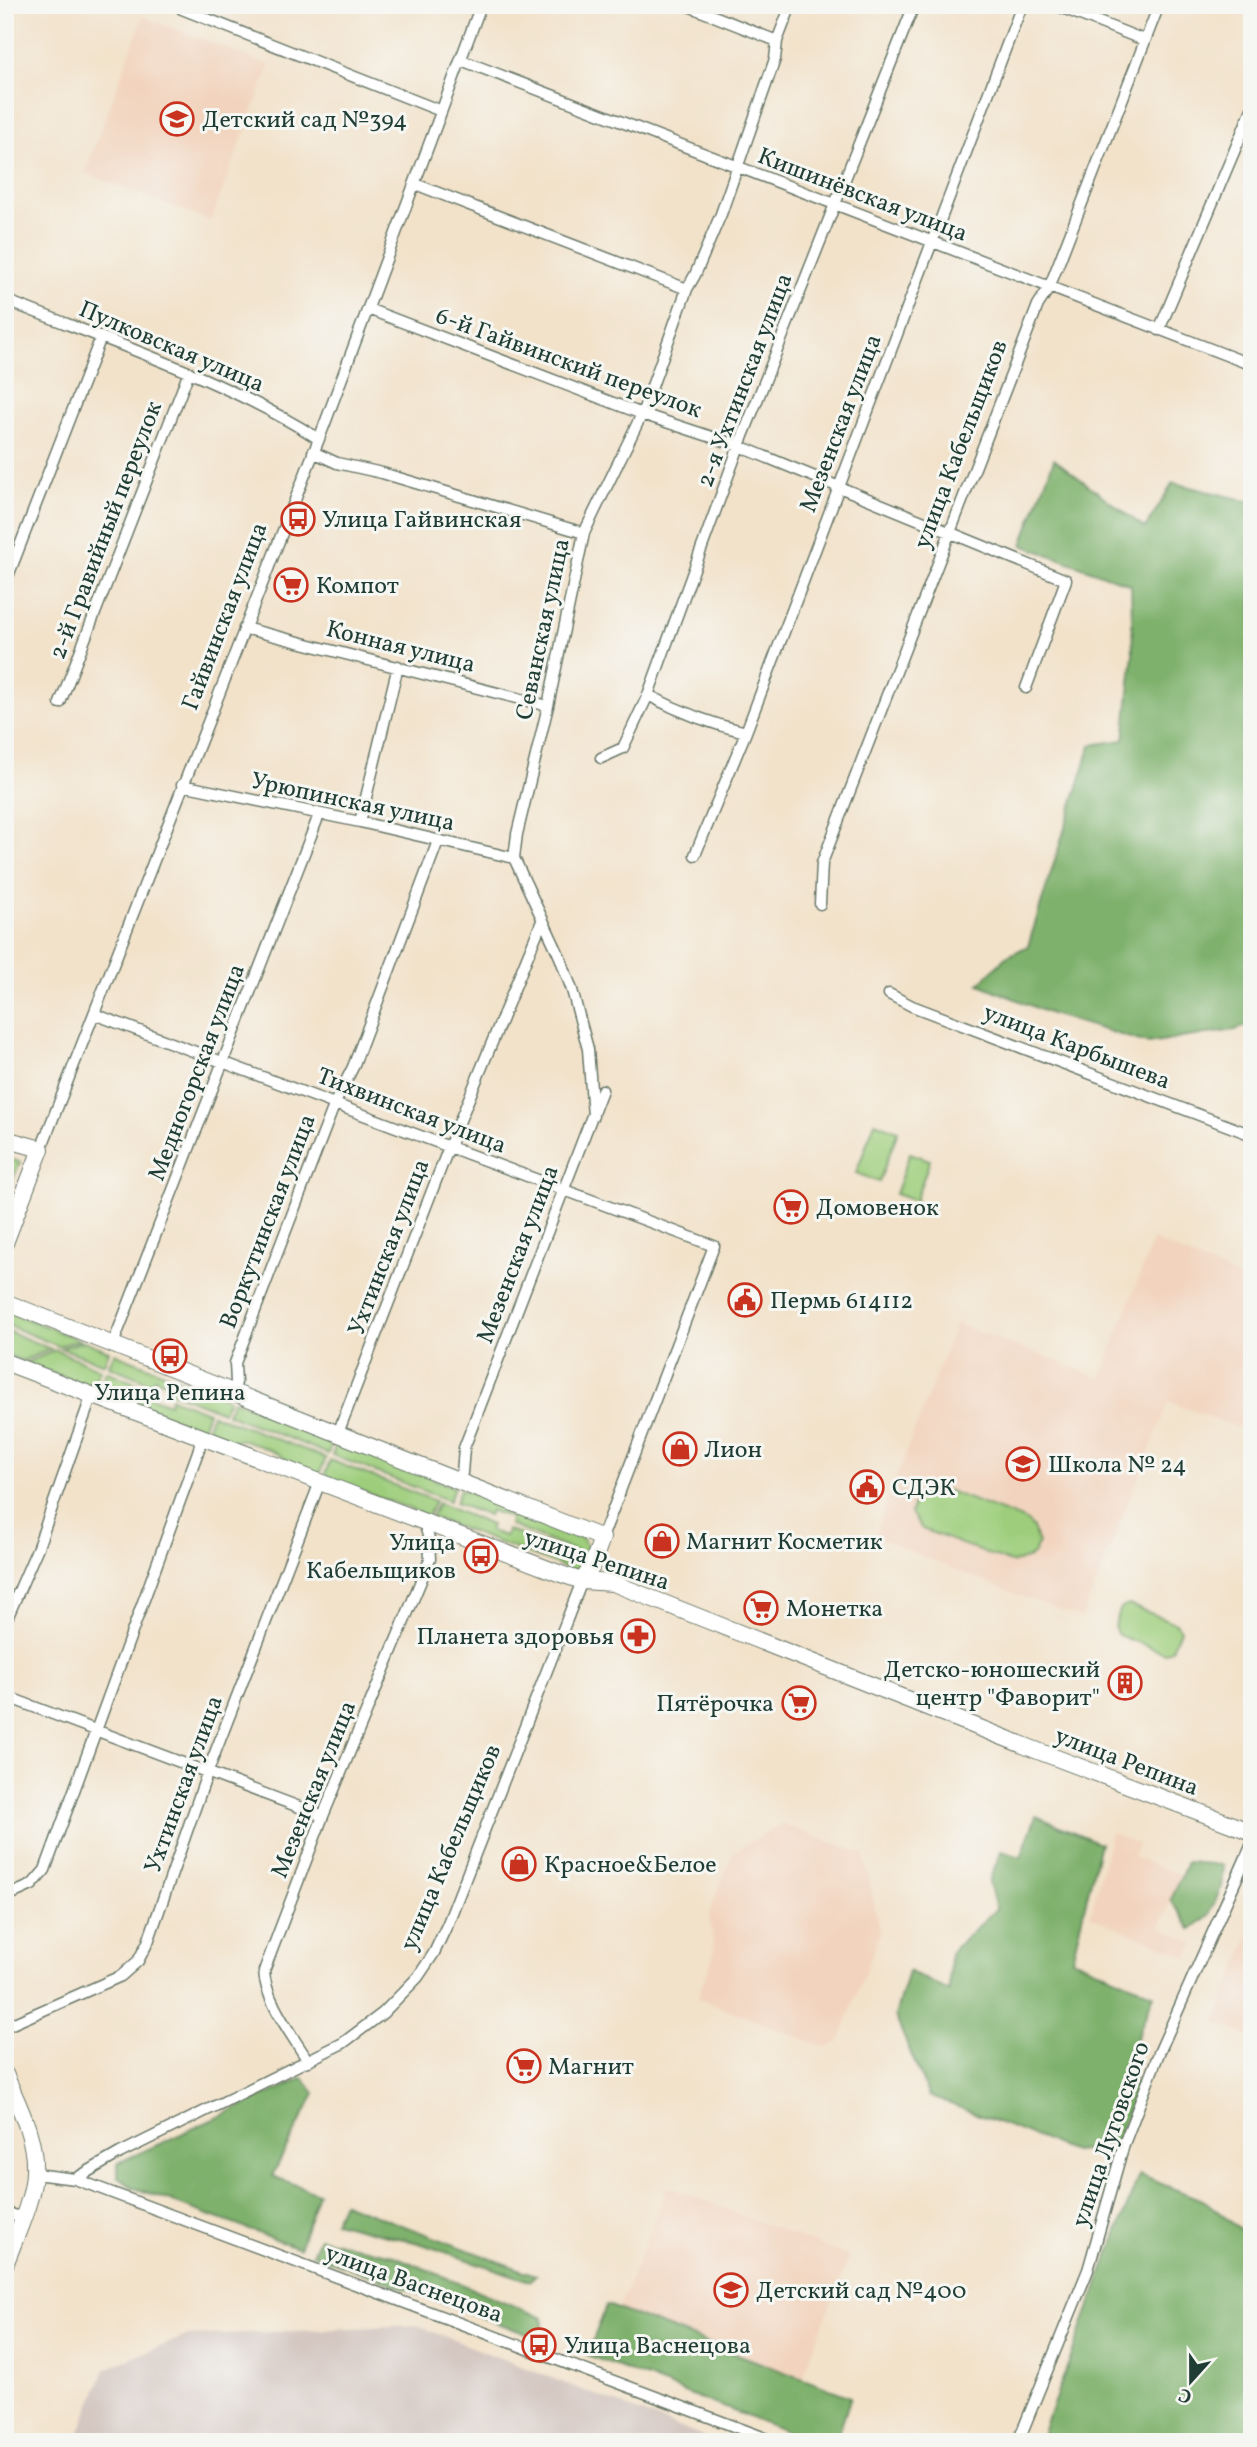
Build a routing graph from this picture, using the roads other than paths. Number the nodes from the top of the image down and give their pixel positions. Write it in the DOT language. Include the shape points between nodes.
graph roads {
  1 [pos="180,5"];
  2 [pos="481,5"];
  3 [pos="686,5"];
  4 [pos="791,5"];
  5 [pos="914,5"];
  6 [pos="1021,5"];
  7 [pos="1055,5"];
  8 [pos="1158,5"];
  9 [pos="1144,40"];
  10 [pos="777,41"];
  11 [pos="461,60"];
  12 [pos="1252,109"];
  13 [pos="442,111"];
  14 [pos="737,168"];
  15 [pos="415,184"];
  16 [pos="835,205"];
  17 [pos="930,242"];
  18 [pos="1049,288"];
  19 [pos="687,289"];
  20 [pos="5,300"];
  21 [pos="368,309"];
  22 [pos="1159,330"];
  23 [pos="101,337"];
  24 [pos="1252,365"];
  25 [pos="189,372"];
  26 [pos="642,414"];
  27 [pos="318,439"];
  28 [pos="739,446"];
  29 [pos="313,452"];
  30 [pos="838,487"];
  31 [pos="949,532"];
  32 [pos="584,533"];
  33 [pos="5,584"];
  34 [pos="244,628"];
  35 [pos="398,666"];
  36 [pos="1026,688"];
  37 [pos="648,695"];
  38 [pos="60,703"];
  39 [pos="548,706"];
  40 [pos="746,732"];
  41 [pos="601,758"];
  42 [pos="182,785"];
  43 [pos="319,815"];
  44 [pos="359,822"];
  45 [pos="438,841"];
  46 [pos="695,855"];
  47 [pos="514,858"];
  48 [pos="820,904"];
  49 [pos="542,921"];
  50 [pos="889,993"];
  51 [pos="94,1014"];
  52 [pos="222,1061"];
  53 [pos="602,1090"];
  54 [pos="335,1102"];
  55 [pos="593,1116"];
  56 [pos="1252,1135"];
  57 [pos="5,1139"];
  58 [pos="449,1146"];
  59 [pos="41,1150"];
  60 [pos="564,1191"];
  61 [pos="5,1243"];
  62 [pos="714,1246"];
  63 [pos="5,1302"];
  64 [pos="113,1345"];
  65 [pos="5,1362"];
  66 [pos="236,1383"];
  67 [pos="92,1395"];
  68 [pos="338,1433"];
  69 [pos="200,1444"];
  70 [pos="462,1473"];
  71 [pos="320,1482"];
  72 [pos="426,1529"];
  73 [pos="602,1538"];
  74 [pos="594,1559"];
  75 [pos="582,1581"];
  76 [pos="613,1583"];
  77 [pos="5,1623"];
  78 [pos="5,1696"];
  79 [pos="96,1730"];
  80 [pos="208,1771"];
  81 [pos="323,1816"];
  82 [pos="1252,1832"];
  83 [pos="1252,1844"];
  84 [pos="5,1896"];
  85 [pos="5,2027"];
  86 [pos="308,2061"];
  87 [pos="5,2074"];
  88 [pos="35,2174"];
  89 [pos="75,2179"];
  90 [pos="5,2213"];
  91 [pos="22,2218"];
  92 [pos="9,2249"];
  93 [pos="5,2265"];
  94 [pos="776,2442"];
  95 [pos="1017,2442"];
  1 -- 13 [label="street"];
  2 -- 11 [label="street, Гайвинская улица"];
  3 -- 10 [label="street"];
  4 -- 10 [label="street, Севанская улица"];
  5 -- 16 [label="street, 2-я Ухтинская улица"];
  6 -- 17 [label="street, Мезенская улица"];
  7 -- 9 [label="street"];
  8 -- 9 [label="street, улица Кабельщиков"];
  9 -- 18 [label="street, улица Кабельщиков"];
  10 -- 14 [label="street, Севанская улица"];
  11 -- 13 [label="street, Гайвинская улица"];
  11 -- 14 [label="street, Кишинёвская улица"];
  12 -- 22 [label="street"];
  13 -- 15 [label="street, Гайвинская улица"];
  14 -- 16 [label="street, Кишинёвская улица"];
  14 -- 19 [label="street, Севанская улица"];
  15 -- 19 [label="street"];
  15 -- 21 [label="street, Гайвинская улица"];
  16 -- 17 [label="street, Кишинёвская улица"];
  16 -- 28 [label="street, 2-я Ухтинская улица"];
  17 -- 18 [label="street, Кишинёвская улица"];
  17 -- 30 [label="street, Мезенская улица"];
  18 -- 22 [label="street, Кишинёвская улица"];
  18 -- 31 [label="street, улица Кабельщиков" via="1038,305"];
  19 -- 26 [label="street, Севанская улица"];
  20 -- 23 [label="street, Пулковская улица"];
  21 -- 26 [label="street, 6-й Гайвинский переулок"];
  21 -- 27 [label="street, Гайвинская улица"];
  22 -- 24 [label="street, Кишинёвская улица"];
  23 -- 25 [label="street, Пулковская улица"];
  23 -- 33 [label="street"];
  25 -- 27 [label="street, Пулковская улица" via="280,415"];
  25 -- 38 [label="street, 2-й Гравийный переулок"];
  26 -- 28 [label="street, 6-й Гайвинский переулок"];
  26 -- 32 [label="street, Севанская улица"];
  27 -- 29 [label="street, Гайвинская улица"];
  28 -- 30 [label="street, 6-й Гайвинский переулок"];
  28 -- 37 [label="street, 2-я Ухтинская улица"];
  29 -- 32 [label="street" via="337,463"];
  29 -- 34 [label="street, Гайвинская улица"];
  30 -- 31 [label="street, 6-й Гайвинский переулок"];
  30 -- 40 [label="street, Мезенская улица"];
  31 -- 36 [label="street, 6-й Гайвинский переулок" via="1066,580"];
  31 -- 48 [label="street, улица Кабельщиков" via="822,863"];
  32 -- 39 [label="street, Севанская улица"];
  34 -- 35 [label="street, Конная улица"];
  34 -- 42 [label="street, Гайвинская улица"];
  35 -- 39 [label="street, Конная улица"];
  35 -- 44 [label="street"];
  37 -- 40 [label="street" via="714,725"];
  37 -- 41 [label="street, 2-я Ухтинская улица" via="623,748"];
  39 -- 47 [label="street, Севанская улица"];
  40 -- 46 [label="street, Мезенская улица"];
  42 -- 43 [label="street, Урюпинская улица"];
  42 -- 51 [label="street, Гайвинская улица"];
  43 -- 44 [label="street, Урюпинская улица"];
  43 -- 52 [label="street, Медногорская улица"];
  44 -- 45 [label="street, Урюпинская улица"];
  45 -- 47 [label="street, Урюпинская улица"];
  45 -- 54 [label="street, Воркутинская улица" via="353,1067"];
  47 -- 49 [label="street"];
  49 -- 55 [label="street" via="560,957 588,1049"];
  49 -- 58 [label="street, Ухтинская улица"];
  50 -- 56 [label="street, улица Карбышева" via="912,1006"];
  51 -- 52 [label="street, Тихвинская улица"];
  51 -- 59 [label="street, Гайвинская улица"];
  52 -- 54 [label="street, Тихвинская улица"];
  52 -- 64 [label="street, Медногорская улица"];
  53 -- 55 [label="street, Мезенская улица"];
  54 -- 58 [label="street, Тихвинская улица"];
  54 -- 66 [label="street, Воркутинская улица" via="235,1363"];
  55 -- 60 [label="street, Мезенская улица"];
  57 -- 59 [label="street"];
  58 -- 60 [label="street, Тихвинская улица"];
  58 -- 68 [label="street, Ухтинская улица"];
  59 -- 61 [label="street, Гайвинская улица"];
  60 -- 62 [label="street, Тихвинская улица"];
  60 -- 70 [label="street, Мезенская улица" via="464,1448"];
  62 -- 73 [label="street, улица Кабельщиков"];
  63 -- 64 [label="street, улица Репина"];
  64 -- 68 [label="street, улица Репина"];
  65 -- 67 [label="street, улица Репина"];
  67 -- 71 [label="street, улица Репина"];
  67 -- 77 [label="street" via="38,1547"];
  68 -- 73 [label="street, улица Репина"];
  69 -- 79 [label="street"];
  71 -- 75 [label="street, улица Репина"];
  71 -- 80 [label="street, Ухтинская улица"];
  72 -- 81 [label="street, Мезенская улица" via="430,1559"];
  73 -- 74 [label="street, улица Кабельщиков"];
  74 -- 75 [label="street, улица Кабельщиков"];
  74 -- 76 [label="street"];
  75 -- 76 [label="street, улица Репина"];
  75 -- 86 [label="street, улица Кабельщиков" via="434,1953 418,1978 383,2013 343,2043"];
  76 -- 82 [label="street, улица Репина"];
  78 -- 79 [label="street"];
  79 -- 80 [label="street"];
  79 -- 84 [label="street" via="45,1870 32,1885"];
  80 -- 81 [label="street"];
  80 -- 85 [label="street, Ухтинская улица" via="138,1961 121,1976"];
  81 -- 86 [label="street, Мезенская улица" via="264,1971 270,1997"];
  83 -- 95 [label="street, улица Луговского" via="1158,2053 1124,2144 1088,2270"];
  86 -- 89 [label="street, улица Кабельщиков" via="120,2152"];
  87 -- 88 [label="street" via="27,2125"];
  88 -- 89 [label="street, улица Васнецова"];
  88 -- 91 [label="street"];
  89 -- 94 [label="street, улица Васнецова"];
  90 -- 91 [label="street"];
  91 -- 92 [label="street"];
  92 -- 93 [label="street"];
}
